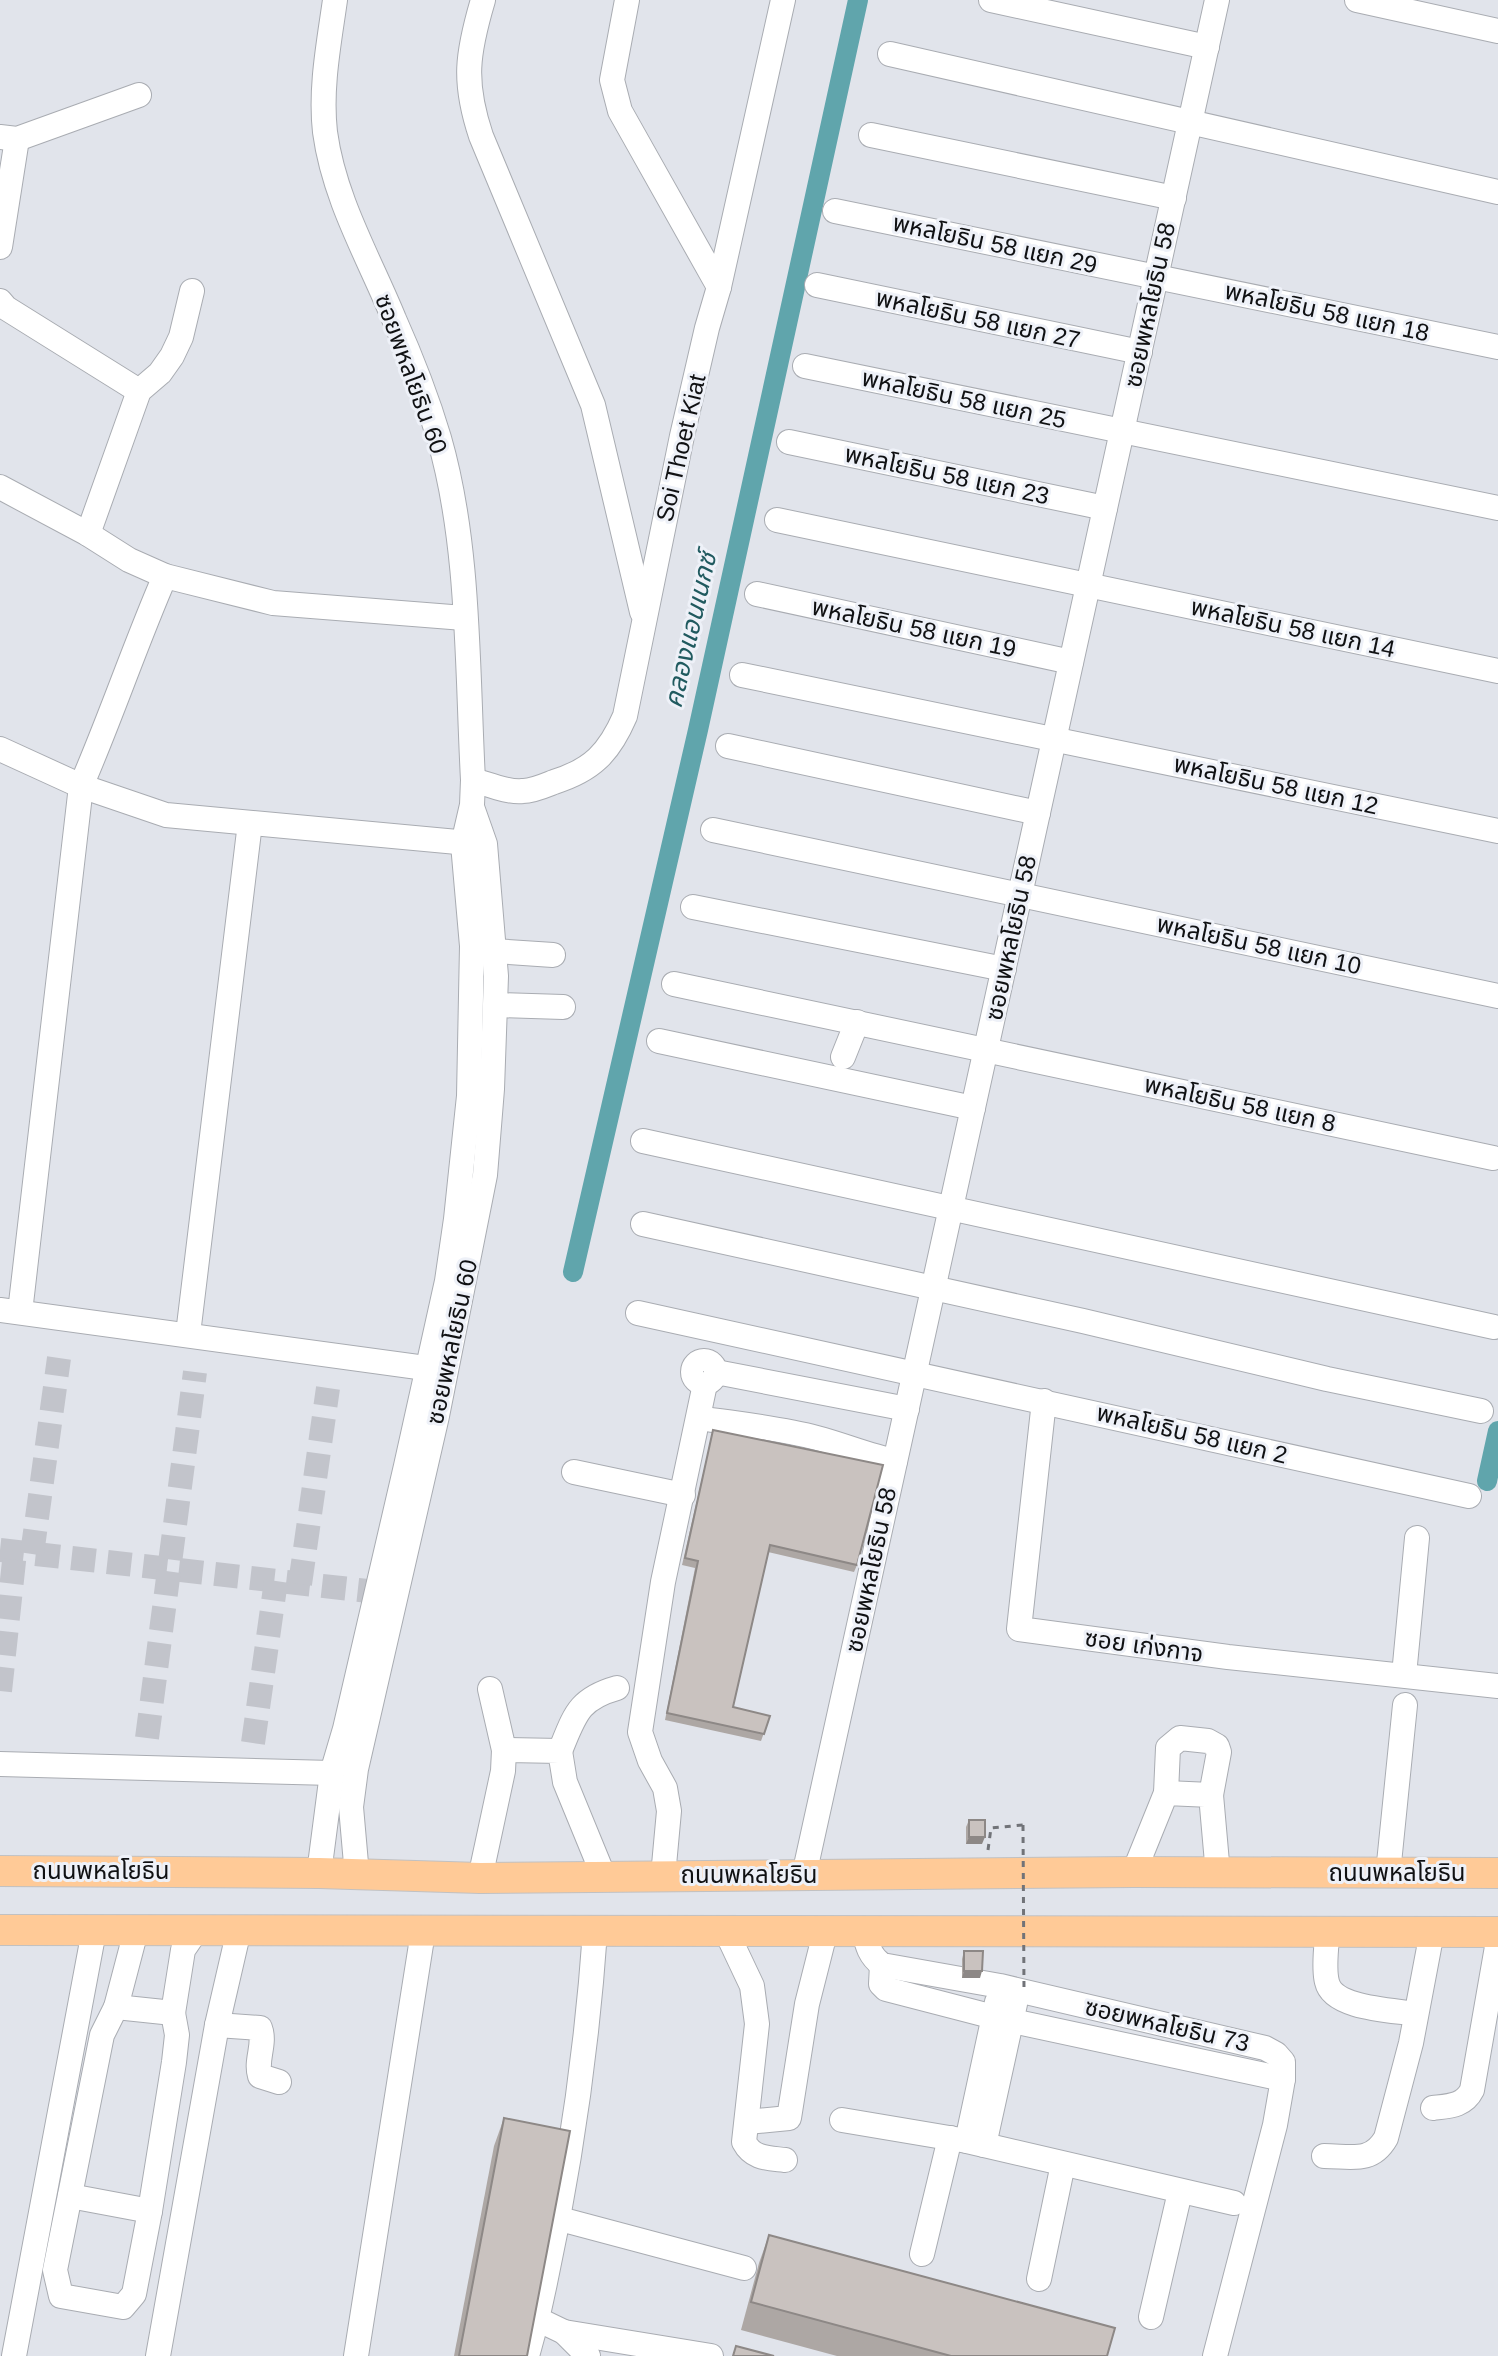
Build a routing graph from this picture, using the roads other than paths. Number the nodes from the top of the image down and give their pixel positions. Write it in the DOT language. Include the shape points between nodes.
graph roads {
  1 [pos="335,0"];
  2 [pos="483,0"];
  3 [pos="627,0"];
  4 [pos="783,0"];
  5 [pos="991,0"];
  6 [pos="1217,0"];
  7 [pos="1357,0"];
  8 [pos="1498,31"];
  9 [pos="1207,47"];
  10 [pos="890,54"];
  11 [pos="139,95"];
  12 [pos="1190,122"];
  13 [pos="871,135"];
  14 [pos="8,138"];
  15 [pos="1498,192"];
  16 [pos="1174,198"];
  17 [pos="835,211"];
  18 [pos="0,247"];
  19 [pos="1156,277"];
  20 [pos="817,285"];
  21 [pos="719,287"];
  22 [pos="192,291"];
  23 [pos="0,301"];
  24 [pos="1498,347"];
  25 [pos="1140,352"];
  26 [pos="805,366"];
  27 [pos="139,391"];
  28 [pos="1122,431"];
  29 [pos="789,442"];
  30 [pos="0,487"];
  31 [pos="1105,508"];
  32 [pos="1498,508"];
  33 [pos="777,520"];
  34 [pos="88,534"];
  35 [pos="165,576"];
  36 [pos="1088,586"];
  37 [pos="757,594"];
  38 [pos="464,618"];
  39 [pos="644,618"];
  40 [pos="1071,662"];
  41 [pos="1498,671"];
  42 [pos="742,675"];
  43 [pos="1055,739"];
  44 [pos="728,746"];
  45 [pos="0,749"];
  46 [pos="81,786"];
  47 [pos="472,792"];
  48 [pos="1038,813"];
  49 [pos="250,823"];
  50 [pos="713,830"];
  51 [pos="1498,831"];
  52 [pos="474,844"];
  53 [pos="1020,894"];
  54 [pos="693,907"];
  55 [pos="494,951"];
  56 [pos="553,955"];
  57 [pos="1004,969"];
  58 [pos="674,984"];
  59 [pos="1498,996"];
  60 [pos="497,1005"];
  61 [pos="563,1007"];
  62 [pos="857,1022"];
  63 [pos="659,1041"];
  64 [pos="986,1050"];
  65 [pos="843,1057"];
  66 [pos="973,1108"];
  67 [pos="643,1141"];
  68 [pos="1493,1158"];
  69 [pos="951,1209"];
  70 [pos="643,1224"];
  71 [pos="934,1288"];
  72 [pos="10,1311"];
  73 [pos="638,1313"];
  74 [pos="1494,1327"];
  75 [pos="188,1334"];
  76 [pos="437,1369"];
  77 [pos="915,1373"];
  78 [pos="1044,1401"];
  79 [pos="907,1409"];
  80 [pos="1481,1411"];
  81 [pos="428,1414"];
  82 [pos="699,1418"];
  83 [pos="895,1461"];
  84 [pos="574,1472"];
  85 [pos="683,1495"];
  86 [pos="1469,1496"];
  87 [pos="1417,1538"];
  88 [pos="1404,1675"];
  89 [pos="1498,1686"];
  90 [pos="617,1688"];
  91 [pos="490,1689"];
  92 [pos="1405,1705"];
  93 [pos="504,1750"];
  94 [pos="560,1751"];
  95 [pos="0,1764"];
  96 [pos="332,1773"];
  97 [pos="1166,1793"];
  98 [pos="1211,1795"];
  99 [pos="0,1871"];
  100 [pos="1134,1872"];
  101 [pos="319,1873"];
  102 [pos="1388,1873"];
  103 [pos="1218,1874"];
  104 [pos="1495,1874"];
  105 [pos="357,1875"];
  106 [pos="804,1875"];
  107 [pos="663,1876"];
  108 [pos="604,1877"];
  109 [pos="480,1878"];
  110 [pos="0,1930"];
  111 [pos="239,1930"];
  112 [pos="94,1931"];
  113 [pos="136,1931"];
  114 [pos="196,1931"];
  115 [pos="726,1931"];
  116 [pos="864,1931"];
  117 [pos="423,1932"];
  118 [pos="595,1932"];
  119 [pos="1327,1932"];
  120 [pos="1432,1932"];
  121 [pos="1498,1932"];
  122 [pos="825,1933"];
  123 [pos="1498,1941"];
  124 [pos="882,1965"];
  125 [pos="1014,1989"];
  126 [pos="116,2007"];
  127 [pos="173,2013"];
  128 [pos="1416,2014"];
  129 [pos="1002,2019"];
  130 [pos="217,2025"];
  131 [pos="1283,2079"];
  132 [pos="279,2082"];
  133 [pos="1433,2108"];
  134 [pos="842,2120"];
  135 [pos="747,2122"];
  136 [pos="967,2141"];
  137 [pos="1324,2156"];
  138 [pos="785,2160"];
  139 [pos="1063,2164"];
  140 [pos="1180,2192"];
  141 [pos="70,2196"];
  142 [pos="1234,2203"];
  143 [pos="150,2211"];
  144 [pos="560,2219"];
  145 [pos="922,2254"];
  146 [pos="744,2268"];
  147 [pos="1039,2279"];
  148 [pos="1151,2317"];
  149 [pos="537,2319"];
  150 [pos="564,2332"];
  151 [pos="14,2356"];
  152 [pos="158,2356"];
  153 [pos="356,2356"];
  154 [pos="527,2356"];
  155 [pos="588,2356"];
  156 [pos="711,2356"];
  157 [pos="1215,2356"];
  1 -- 38 [label="street, ซอยพหลโยธิน 60" via="325,69 325,132 342,198 439,438 456,518"];
  2 -- 39 [label="street" via="470,49 471,104 593,405"];
  3 -- 21 [label="street" via="612,80 620,111"];
  4 -- 21 [label="street, Soi Thoet Kiat"];
  5 -- 9 [label="street"];
  6 -- 9 [label="street, ซอยพหลโยธิน 58"];
  7 -- 8 [label="street"];
  9 -- 12 [label="street, ซอยพหลโยธิน 58"];
  10 -- 12 [label="street"];
  11 -- 14 [label="street"];
  12 -- 15 [label="street"];
  12 -- 16 [label="street, ซอยพหลโยธิน 58"];
  13 -- 16 [label="street"];
  14 -- 18 [label="street"];
  16 -- 19 [label="street, ซอยพหลโยธิน 58"];
  17 -- 19 [label="street, พหลโยธิน 58 แยก 29"];
  19 -- 24 [label="street, พหลโยธิน 58 แยก 18"];
  19 -- 25 [label="street, ซอยพหลโยธิน 58"];
  20 -- 25 [label="street, พหลโยธิน 58 แยก 27"];
  21 -- 39 [label="street, Soi Thoet Kiat"];
  22 -- 27 [label="street" via="172,356"];
  23 -- 27 [label="street"];
  25 -- 28 [label="street, ซอยพหลโยธิน 58"];
  26 -- 28 [label="street, พหลโยธิน 58 แยก 25"];
  27 -- 34 [label="street"];
  28 -- 31 [label="street, ซอยพหลโยธิน 58"];
  28 -- 32 [label="street, พหลโยธิน 58 แยก 25"];
  29 -- 31 [label="street, พหลโยธิน 58 แยก 23"];
  30 -- 34 [label="street"];
  31 -- 36 [label="street, ซอยพหลโยธิน 58"];
  33 -- 36 [label="street, พหลโยธิน 58 แยก 14"];
  34 -- 35 [label="street"];
  35 -- 38 [label="street" via="273,603"];
  35 -- 46 [label="street"];
  36 -- 40 [label="street, ซอยพหลโยธิน 58"];
  36 -- 41 [label="street, พหลโยธิน 58 แยก 14"];
  37 -- 40 [label="street, พหลโยธิน 58 แยก 19"];
  38 -- 47 [label="street, ซอยพหลโยธิน 60"];
  39 -- 47 [label="street, Soi Thoet Kiat" via="625,716 605,752 570,777 521,792"];
  40 -- 43 [label="street, ซอยพหลโยธิน 58"];
  42 -- 43 [label="street, พหลโยธิน 58 แยก 12"];
  43 -- 48 [label="street, ซอยพหลโยธิน 58"];
  43 -- 51 [label="street, พหลโยธิน 58 แยก 12"];
  44 -- 48 [label="street"];
  45 -- 46 [label="street"];
  46 -- 49 [label="street" via="166,815"];
  46 -- 72 [label="street"];
  47 -- 52 [label="street, ซอยพหลโยธิน 60"];
  48 -- 53 [label="street, ซอยพหลโยธิน 58"];
  49 -- 52 [label="street"];
  49 -- 75 [label="street"];
  50 -- 53 [label="street, พหลโยธิน 58 แยก 10"];
  52 -- 55 [label="street, ซอยพหลโยธิน 60"];
  52 -- 76 [label="street, ซอยพหลโยธิน 60" via="469,1096"];
  53 -- 57 [label="street, ซอยพหลโยธิน 58"];
  53 -- 59 [label="street, พหลโยธิน 58 แยก 10"];
  54 -- 57 [label="street"];
  55 -- 56 [label="street"];
  55 -- 60 [label="street, ซอยพหลโยธิน 60"];
  57 -- 64 [label="street, ซอยพหลโยธิน 58"];
  58 -- 62 [label="street, พหลโยธิน 58 แยก 8"];
  60 -- 61 [label="street"];
  60 -- 76 [label="street, ซอยพหลโยธิน 60" via="485,1175"];
  62 -- 64 [label="street, พหลโยธิน 58 แยก 8"];
  62 -- 65 [label="street"];
  63 -- 66 [label="street"];
  64 -- 66 [label="street, ซอยพหลโยธิน 58"];
  64 -- 68 [label="street, พหลโยธิน 58 แยก 8"];
  66 -- 69 [label="street, ซอยพหลโยธิน 58"];
  67 -- 69 [label="street"];
  69 -- 71 [label="street, ซอยพหลโยธิน 58"];
  69 -- 74 [label="street"];
  70 -- 71 [label="street"];
  71 -- 77 [label="street, ซอยพหลโยธิน 58"];
  71 -- 80 [label="street"];
  72 -- 75 [label="street"];
  73 -- 77 [label="street, พหลโยธิน 58 แยก 2"];
  75 -- 76 [label="street"];
  76 -- 81 [label="street, ซอยพหลโยธิน 60"];
  77 -- 78 [label="street, พหลโยธิน 58 แยก 2"];
  77 -- 79 [label="street, ซอยพหลโยธิน 58"];
  78 -- 86 [label="street, พหลโยธิน 58 แยก 2"];
  78 -- 88 [label="street, ซอย เก่งกาจ" via="1019,1629"];
  79 -- 82 [label="street" via="711,1378"];
  79 -- 83 [label="street, ซอยพหลโยธิน 58"];
  81 -- 96 [label="street, ซอยพหลโยธิน 60"];
  81 -- 105 [label="street, ซอยพหลโยธิน 60" via="356,1769 351,1807"];
  82 -- 83 [label="street" via="813,1437"];
  82 -- 85 [label="street"];
  83 -- 106 [label="street, ซอยพหลโยธิน 58"];
  84 -- 85 [label="street"];
  85 -- 107 [label="street" via="663,1582 640,1732 665,1788 669,1811"];
  87 -- 88 [label="street"];
  88 -- 89 [label="street, ซอย เก่งกาจ"];
  90 -- 94 [label="street" via="581,1705"];
  91 -- 93 [label="street"];
  92 -- 102 [label="street"];
  93 -- 94 [label="street"];
  93 -- 109 [label="street"];
  94 -- 108 [label="street" via="565,1782"];
  95 -- 96 [label="street"];
  96 -- 101 [label="street, ซอยพหลโยธิน 60"];
  97 -- 98 [label="street"];
  97 -- 98 [label="street" via="1168,1748 1180,1738 1217,1746"];
  97 -- 100 [label="street"];
  98 -- 103 [label="street"];
  99 -- 101 [label="main road, ถนนพหลโยธิน"];
  100 -- 103 [label="main road, ถนนพหลโยธิน"];
  100 -- 106 [label="main road, ถนนพหลโยธิน"];
  101 -- 105 [label="main road, ถนนพหลโยธิน"];
  102 -- 103 [label="main road, ถนนพหลโยธิน"];
  102 -- 104 [label="main road, ถนนพหลโยธิน"];
  105 -- 109 [label="main road, ถนนพหลโยธิน"];
  106 -- 107 [label="main road, ถนนพหลโยธิน"];
  107 -- 108 [label="main road, ถนนพหลโยธิน"];
  108 -- 109 [label="main road, ถนนพหลโยธิน"];
  110 -- 112 [label="main road"];
  111 -- 114 [label="main road"];
  111 -- 117 [label="main road"];
  111 -- 130 [label="street"];
  112 -- 113 [label="main road"];
  112 -- 151 [label="street"];
  113 -- 114 [label="main road"];
  113 -- 126 [label="street"];
  114 -- 127 [label="street" via="183,1950"];
  115 -- 118 [label="main road"];
  115 -- 122 [label="main road"];
  115 -- 135 [label="street" via="752,1986 757,2024"];
  116 -- 119 [label="main road"];
  116 -- 122 [label="main road"];
  116 -- 124 [label="street" via="868,1948"];
  117 -- 118 [label="main road"];
  117 -- 153 [label="street"];
  118 -- 144 [label="street"];
  119 -- 120 [label="main road"];
  119 -- 128 [label="street" via="1326,1981 1331,1993 1349,2003"];
  120 -- 121 [label="main road"];
  120 -- 128 [label="street"];
  122 -- 135 [label="street" via="807,2004 789,2118"];
  123 -- 133 [label="street" via="1472,2090 1459,2104"];
  124 -- 125 [label="street, ซอยพหลโยธิน 73"];
  124 -- 129 [label="street" via="881,1984 886,1989"];
  125 -- 129 [label="street"];
  125 -- 131 [label="street, ซอยพหลโยธิน 73" via="1265,2048 1283,2062"];
  126 -- 127 [label="street"];
  126 -- 141 [label="street" via="102,2035"];
  127 -- 143 [label="street" via="174,2062"];
  128 -- 137 [label="street" via="1379,2150 1369,2156"];
  129 -- 131 [label="street"];
  129 -- 136 [label="street"];
  130 -- 132 [label="street" via="260,2028 260,2076"];
  130 -- 152 [label="street"];
  131 -- 157 [label="street"];
  134 -- 136 [label="street"];
  135 -- 138 [label="street" via="744,2142 749,2151"];
  136 -- 139 [label="street"];
  136 -- 145 [label="street"];
  139 -- 140 [label="street"];
  139 -- 147 [label="street"];
  140 -- 142 [label="street"];
  140 -- 148 [label="street"];
  141 -- 143 [label="street"];
  141 -- 143 [label="street" via="55,2270 61,2296 123,2307 129,2302"];
  144 -- 146 [label="street"];
  144 -- 149 [label="street"];
  149 -- 150 [label="street"];
  149 -- 154 [label="street"];
  150 -- 155 [label="street"];
  150 -- 156 [label="street"];
}
